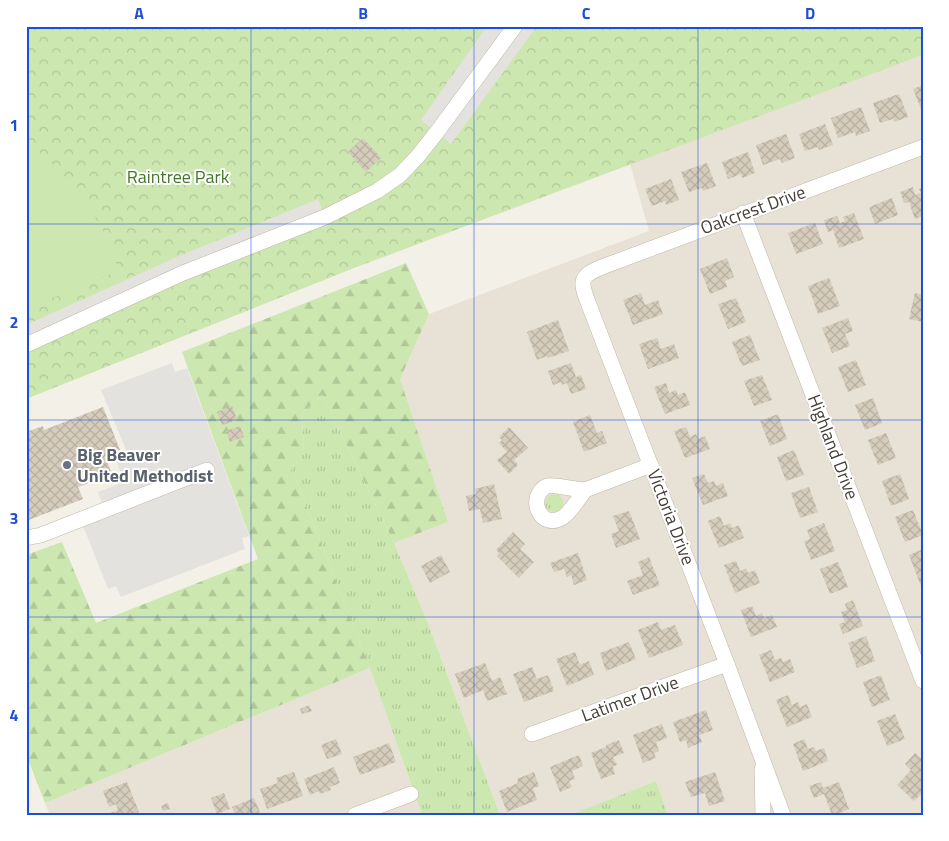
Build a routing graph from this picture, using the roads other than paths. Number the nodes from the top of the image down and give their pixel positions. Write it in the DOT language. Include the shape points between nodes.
graph roads {
  1 [pos="515,26"];
  2 [pos="923,147"];
  3 [pos="743,213"];
  4 [pos="585,276"];
  5 [pos="26,345"];
  6 [pos="651,466"];
  7 [pos="207,470"];
  8 [pos="585,490"];
  9 [pos="26,538"];
  10 [pos="727,664"];
  11 [pos="923,681"];
  12 [pos="532,734"];
  13 [pos="762,757"];
  14 [pos="411,794"];
  15 [pos="355,815"];
  16 [pos="763,815"];
  17 [pos="783,815"];
  1 -- 5 [label="street" via="418,156 400,175 377,191 325,216 183,273"];
  2 -- 3 [label="street, Oakcrest Drive"];
  3 -- 4 [label="street, Oakcrest Drive"];
  3 -- 11 [label="street, Highland Drive"];
  4 -- 6 [label="street, Victoria Drive" via="584,290"];
  6 -- 8 [label="street"];
  6 -- 10 [label="street, Victoria Drive"];
  7 -- 9 [label="street"];
  10 -- 12 [label="street, Latimer Drive"];
  10 -- 13 [label="street, Victoria Drive"];
  13 -- 16 [label="street, Victoria Drive"];
  13 -- 17 [label="street, Victoria Drive"];
  14 -- 15 [label="street"];
}
